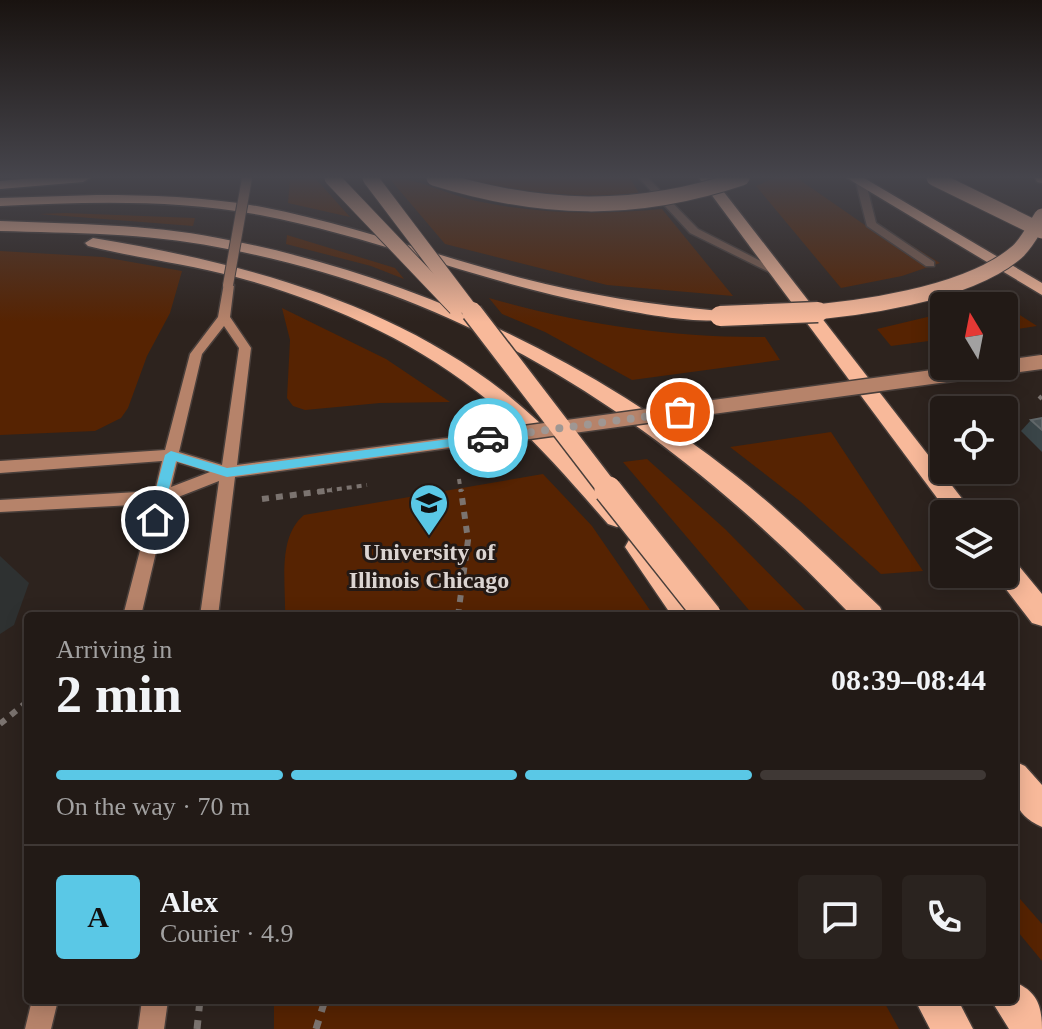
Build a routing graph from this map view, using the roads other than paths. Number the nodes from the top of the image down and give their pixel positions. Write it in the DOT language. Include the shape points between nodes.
graph roads {
  1 [pos="238,226"];
  2 [pos="323,226"];
  3 [pos="376,226"];
  4 [pos="406,226"];
  5 [pos="689,226"];
  6 [pos="743,226"];
  7 [pos="874,226"];
  8 [pos="935,226"];
  9 [pos="1036,226"];
  10 [pos="0,227"];
  11 [pos="930,264"];
  12 [pos="779,273"];
  13 [pos="1042,290"];
  14 [pos="224,317"];
  15 [pos="501,351"];
  16 [pos="1042,362"];
  17 [pos="171,455"];
  18 [pos="0,467"];
  19 [pos="227,472"];
  20 [pos="161,497"];
  21 [pos="951,500"];
  22 [pos="0,506"];
  23 [pos="1018,584"];
  24 [pos="133,612"];
  25 [pos="210,612"];
  26 [pos="684,612"];
  27 [pos="705,612"];
  28 [pos="866,612"];
  29 [pos="1042,614"];
  30 [pos="1018,782"];
  31 [pos="1042,810"];
  32 [pos="44,1004"];
  33 [pos="154,1004"];
  34 [pos="937,1004"];
  35 [pos="1014,1004"];
  36 [pos="38,1029"];
  37 [pos="151,1029"];
  38 [pos="953,1029"];
  39 [pos="1034,1029"];
  1 -- 14 [label="main road, bridge"];
  2 -- 9 [label="highway, bridge" via="577,297 720,316 843,309 920,294 1006,259"];
  3 -- 15 [label="highway, bridge"];
  4 -- 15 [label="highway, bridge"];
  5 -- 12 [label="lane"];
  6 -- 12 [label="highway"];
  7 -- 11 [label="lane"];
  8 -- 13 [label="highway"];
  10 -- 26 [label="highway" via="253,275 378,322 479,383 545,440 617,517"];
  10 -- 28 [label="highway" via="148,233 269,253 416,295 493,329 633,410 677,443 765,515"];
  12 -- 21 [label="highway"];
  14 -- 17 [label="main road" via="196,354"];
  14 -- 19 [label="main road" via="245,348"];
  15 -- 27 [label="highway, bridge"];
  16 -- 19 [label="main road, bridge"];
  17 -- 18 [label="main road"];
  17 -- 19 [label="main road"];
  17 -- 20 [label="main road"];
  19 -- 20 [label="main road"];
  19 -- 25 [label="main road"];
  20 -- 22 [label="main road"];
  20 -- 24 [label="main road"];
  23 -- 29 [label="highway"];
  30 -- 31 [label="highway"];
  32 -- 36 [label="main road"];
  33 -- 37 [label="main road"];
  34 -- 38 [label="highway"];
  35 -- 39 [label="highway"];
}
